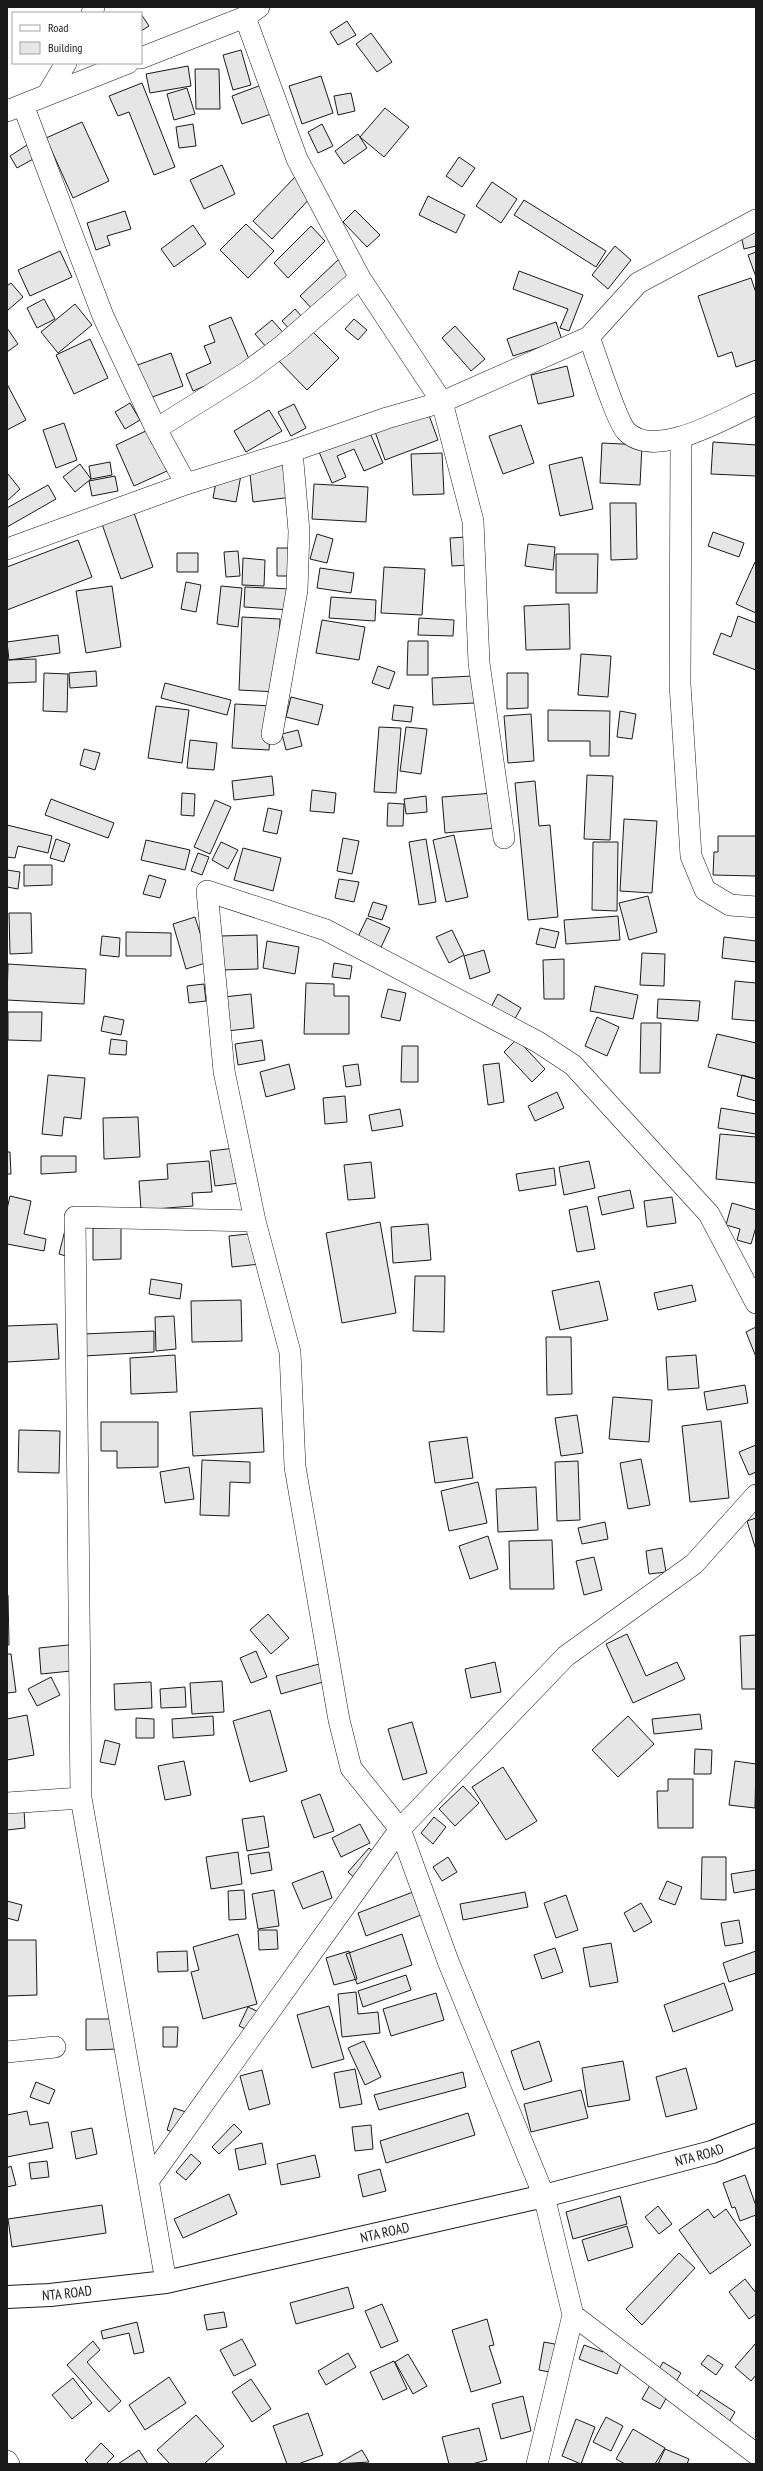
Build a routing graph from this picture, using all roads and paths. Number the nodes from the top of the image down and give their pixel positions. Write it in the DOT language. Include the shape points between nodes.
graph roads {
  1 [pos="252,12"];
  2 [pos="142,58"];
  3 [pos="65,64"];
  4 [pos="125,64"];
  5 [pos="47,95"];
  6 [pos="15,108"];
  7 [pos="756,220"];
  8 [pos="360,278"];
  9 [pos="589,337"];
  10 [pos="442,402"];
  11 [pos="756,404"];
  12 [pos="156,429"];
  13 [pos="681,438"];
  14 [pos="292,451"];
  15 [pos="186,484"];
  16 [pos="7,549"];
  17 [pos="272,734"];
  18 [pos="504,838"];
  19 [pos="756,907"];
  20 [pos="255,1221"];
  21 [pos="756,1303"];
  22 [pos="756,1496"];
  23 [pos="81,1798"];
  24 [pos="7,1803"];
  25 [pos="400,1829"];
  26 [pos="55,2046"];
  27 [pos="7,2052"];
  28 [pos="756,2135"];
  29 [pos="149,2180"];
  30 [pos="544,2196"];
  31 [pos="166,2282"];
  32 [pos="7,2297"];
  33 [pos="573,2315"];
  34 [pos="756,2454"];
  35 [pos="7,2461"];
  36 [pos="9,2464"];
  37 [pos="536,2464"];
  1 -- 2 [label="street"];
  1 -- 8 [label="street" via="297,159"];
  3 -- 5 [label="street"];
  4 -- 5 [label="street"];
  5 -- 6 [label="street"];
  6 -- 12 [label="street" via="102,316"];
  7 -- 9 [label="street" via="638,284"];
  8 -- 10 [label="street"];
  8 -- 12 [label="street" via="282,346"];
  9 -- 10 [label="street"];
  9 -- 13 [label="street" via="626,431 644,442"];
  10 -- 14 [label="street"];
  10 -- 18 [label="street" via="473,521 479,663"];
  11 -- 13 [label="street"];
  12 -- 15 [label="street"];
  13 -- 19 [label="street" via="680,684 691,856 705,890 730,905"];
  14 -- 15 [label="street"];
  14 -- 17 [label="street" via="299,532 297,590"];
  15 -- 16 [label="street"];
  20 -- 21 [label="street" via="224,1071 207,891 326,930 538,1042 573,1065 709,1214"];
  20 -- 23 [label="street" via="75,1218"];
  20 -- 25 [label="street" via="290,1352 295,1467 339,1720 351,1768"];
  22 -- 25 [label="street" via="694,1564 566,1656"];
  23 -- 24 [label="street"];
  23 -- 29 [label="street"];
  25 -- 29 [label="street"];
  25 -- 30 [label="street" via="448,1961"];
  26 -- 27 [label="street"];
  28 -- 30 [label="street, NTA ROAD" via="712,2152"];
  29 -- 31 [label="street"];
  30 -- 31 [label="street, NTA ROAD"];
  30 -- 33 [label="street"];
  31 -- 32 [label="street, NTA ROAD" via="50,2295"];
  33 -- 34 [label="street"];
  33 -- 37 [label="street"];
  35 -- 36 [label="street"];
}
